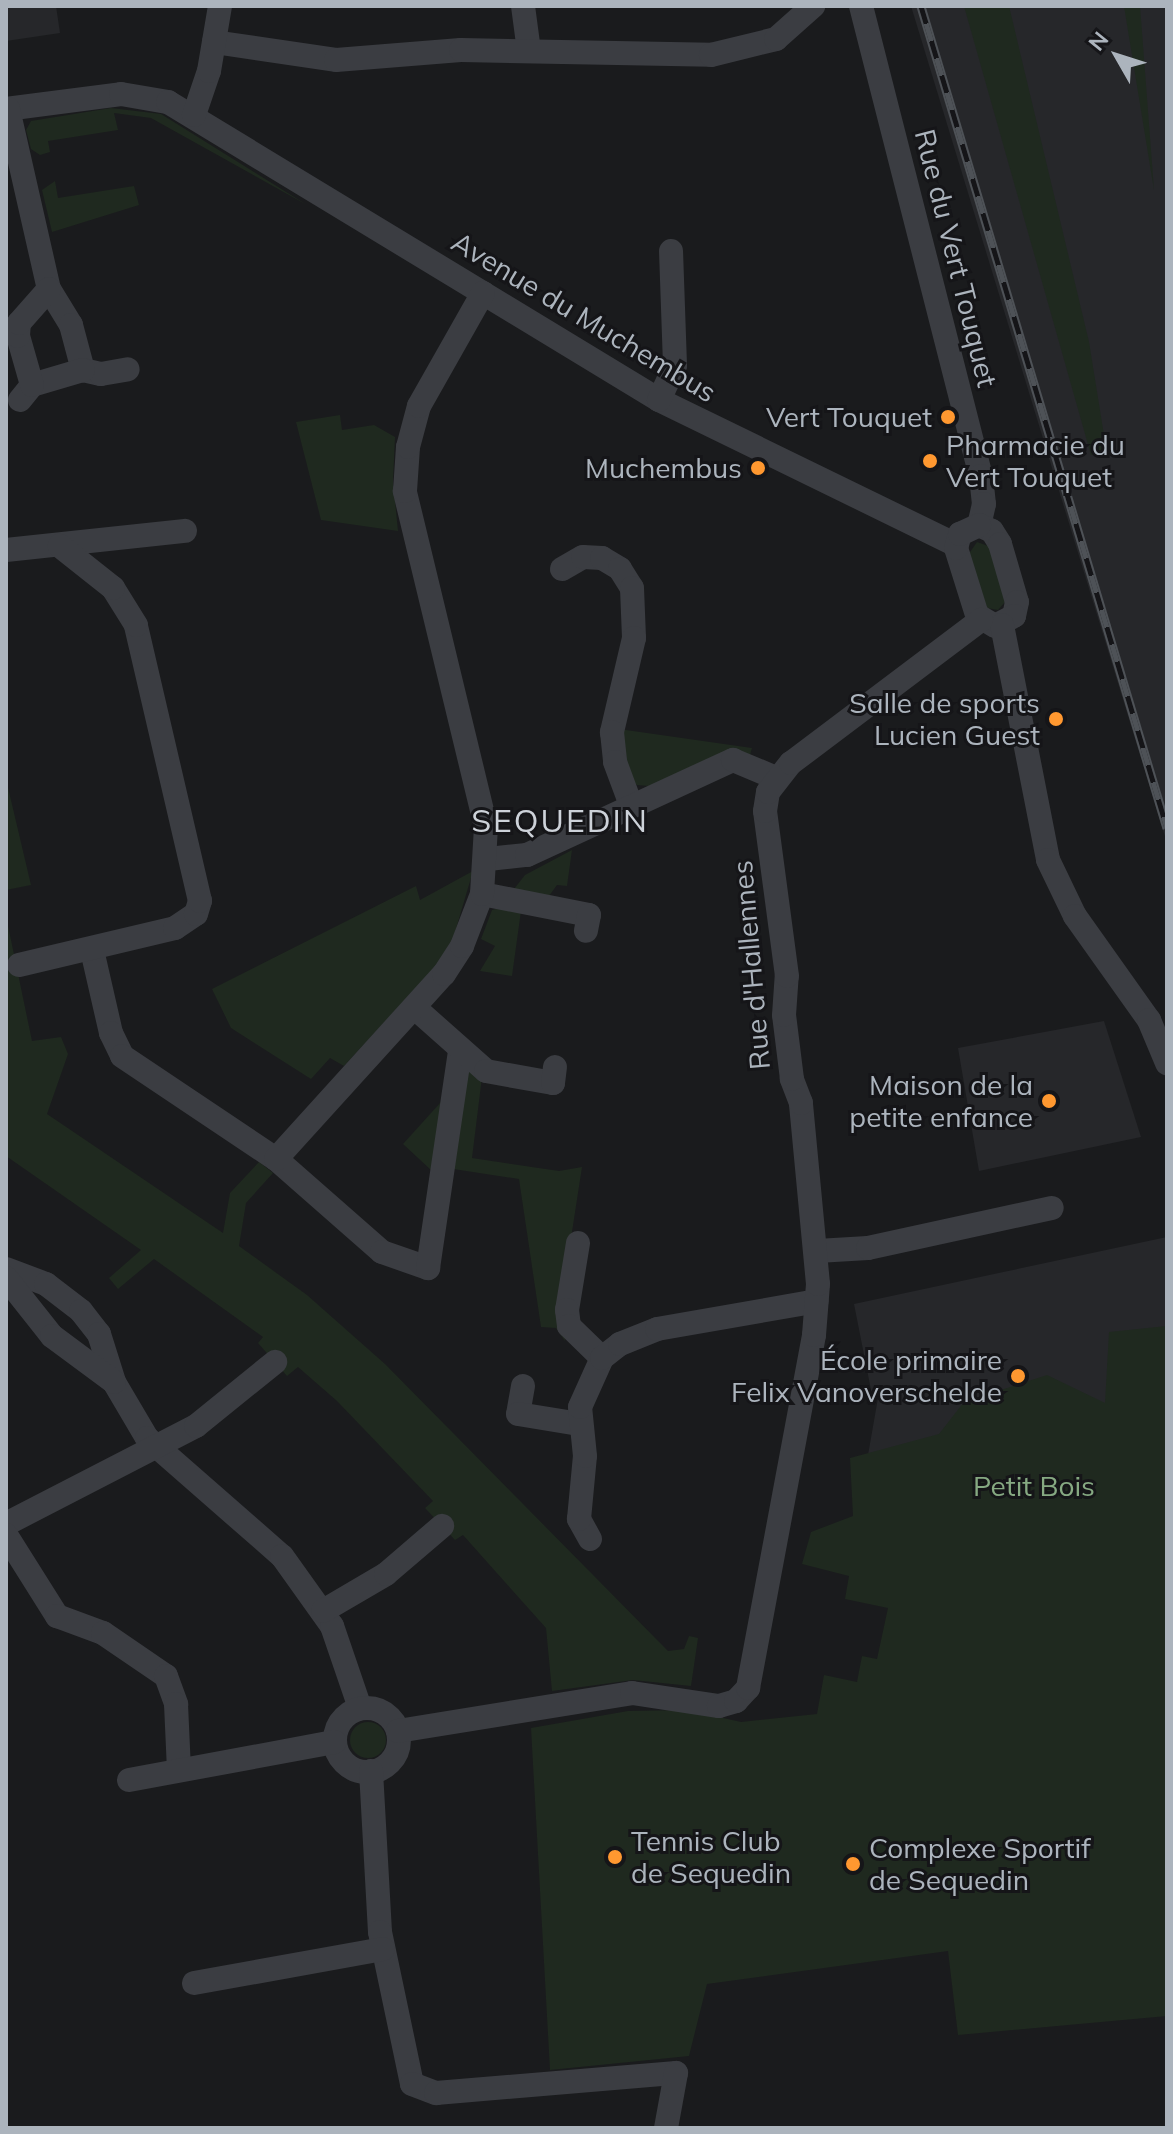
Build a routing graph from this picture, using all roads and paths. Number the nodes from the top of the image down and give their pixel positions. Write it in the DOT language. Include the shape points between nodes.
graph roads {
  1 [pos="220,6"];
  2 [pos="523,6"];
  3 [pos="813,6"];
  4 [pos="861,6"];
  5 [pos="214,42"];
  6 [pos="529,51"];
  7 [pos="7,109"];
  8 [pos="194,115"];
  9 [pos="17,204"];
  10 [pos="671,251"];
  11 [pos="49,289"];
  12 [pos="483,293"];
  13 [pos="128,369"];
  14 [pos="83,370"];
  15 [pos="659,400"];
  16 [pos="979,525"];
  17 [pos="185,531"];
  18 [pos="956,545"];
  19 [pos="60,546"];
  20 [pos="6,550"];
  21 [pos="562,569"];
  22 [pos="992,623"];
  23 [pos="776,778"];
  24 [pos="631,805"];
  25 [pos="488,859"];
  26 [pos="482,894"];
  27 [pos="586,931"];
  28 [pos="92,950"];
  29 [pos="19,965"];
  30 [pos="415,1008"];
  31 [pos="460,1052"];
  32 [pos="1167,1063"];
  33 [pos="555,1067"];
  34 [pos="276,1159"];
  35 [pos="1052,1208"];
  36 [pos="578,1243"];
  37 [pos="817,1251"];
  38 [pos="6,1269"];
  39 [pos="6,1278"];
  40 [pos="817,1301"];
  41 [pos="602,1358"];
  42 [pos="275,1362"];
  43 [pos="114,1382"];
  44 [pos="523,1386"];
  45 [pos="580,1424"];
  46 [pos="155,1447"];
  47 [pos="6,1524"];
  48 [pos="442,1526"];
  49 [pos="6,1535"];
  50 [pos="590,1539"];
  51 [pos="323,1611"];
  52 [pos="360,1708"];
  53 [pos="398,1731"];
  54 [pos="335,1742"];
  55 [pos="179,1770"];
  56 [pos="371,1771"];
  57 [pos="129,1780"];
  58 [pos="383,1949"];
  59 [pos="194,1983"];
  60 [pos="666,2128"];
  1 -- 5 [label="street"];
  2 -- 6 [label="street"];
  3 -- 6 [label="street" via="776,39 711,55"];
  4 -- 16 [label="street, Rue du Vert Touquet" via="981,476 984,504"];
  5 -- 6 [label="street" via="336,60"];
  5 -- 8 [label="street"];
  7 -- 8 [label="street, Avenue du Muchembus" via="121,94 157,99"];
  7 -- 9 [label="street"];
  8 -- 12 [label="street, Avenue du Muchembus"];
  9 -- 11 [label="street"];
  10 -- 15 [label="street" via="675,365"];
  11 -- 14 [label="street" via="71,325"];
  11 -- 14 [label="street" via="17,330 26,392"];
  12 -- 15 [label="street, Avenue du Muchembus"];
  12 -- 25 [label="street" via="419,406 408,447 405,491 481,803"];
  13 -- 14 [label="street" via="101,374"];
  15 -- 18 [label="street, Avenue du Muchembus"];
  16 -- 18 [label="street" via="965,529"];
  16 -- 22 [label="street" via="992,531 1000,544 1017,602 1014,616"];
  17 -- 19 [label="street"];
  18 -- 22 [label="street"];
  19 -- 20 [label="street"];
  19 -- 28 [label="street" via="113,588 136,625 200,901 196,914 175,928"];
  21 -- 24 [label="street" via="583,557 602,558 620,569 632,588 634,638 612,732 615,762"];
  22 -- 23 [label="street"];
  22 -- 32 [label="street" via="1048,860 1075,916 1149,1020"];
  23 -- 24 [label="street" via="733,760"];
  23 -- 37 [label="street, Rue d'Hallennes" via="765,811 787,976 784,1015 792,1079 801,1103"];
  24 -- 25 [label="street" via="527,855"];
  25 -- 26 [label="street"];
  26 -- 27 [label="street" via="589,915"];
  26 -- 30 [label="street" via="455,959"];
  28 -- 29 [label="street"];
  28 -- 34 [label="street" via="111,1033 130,1063"];
  30 -- 31 [label="street"];
  30 -- 34 [label="street"];
  31 -- 33 [label="street" via="497,1075 553,1083"];
  31 -- 34 [label="street" via="428,1268 382,1252"];
  35 -- 37 [label="street" via="868,1248"];
  36 -- 41 [label="street" via="569,1326"];
  37 -- 40 [label="street, Rue d'Hallennes"];
  38 -- 43 [label="street" via="46,1284 81,1311 103,1344"];
  39 -- 43 [label="street" via="52,1336"];
  40 -- 41 [label="street" via="657,1329"];
  40 -- 53 [label="street, Rue d'Hallennes" via="748,1688 736,1701 719,1706 632,1693"];
  41 -- 45 [label="street" via="585,1386"];
  42 -- 46 [label="street" via="218,1411"];
  43 -- 46 [label="street"];
  44 -- 45 [label="street" via="518,1414"];
  45 -- 50 [label="street" via="585,1456 579,1519"];
  46 -- 47 [label="street"];
  46 -- 51 [label="street" via="260,1532"];
  48 -- 51 [label="street" via="386,1574"];
  49 -- 55 [label="street" via="41,1599 57,1616 103,1633 166,1676 176,1704"];
  51 -- 52 [label="street" via="344,1652"];
  52 -- 53 [label="street" via="384,1712"];
  52 -- 54 [label="street" via="343,1718"];
  53 -- 56 [label="street" via="393,1758"];
  54 -- 55 [label="street"];
  54 -- 56 [label="street" via="347,1765"];
  55 -- 57 [label="street"];
  56 -- 58 [label="street"];
  58 -- 59 [label="street"];
  58 -- 60 [label="street" via="407,2076 419,2089 436,2093 676,2073"];
}
